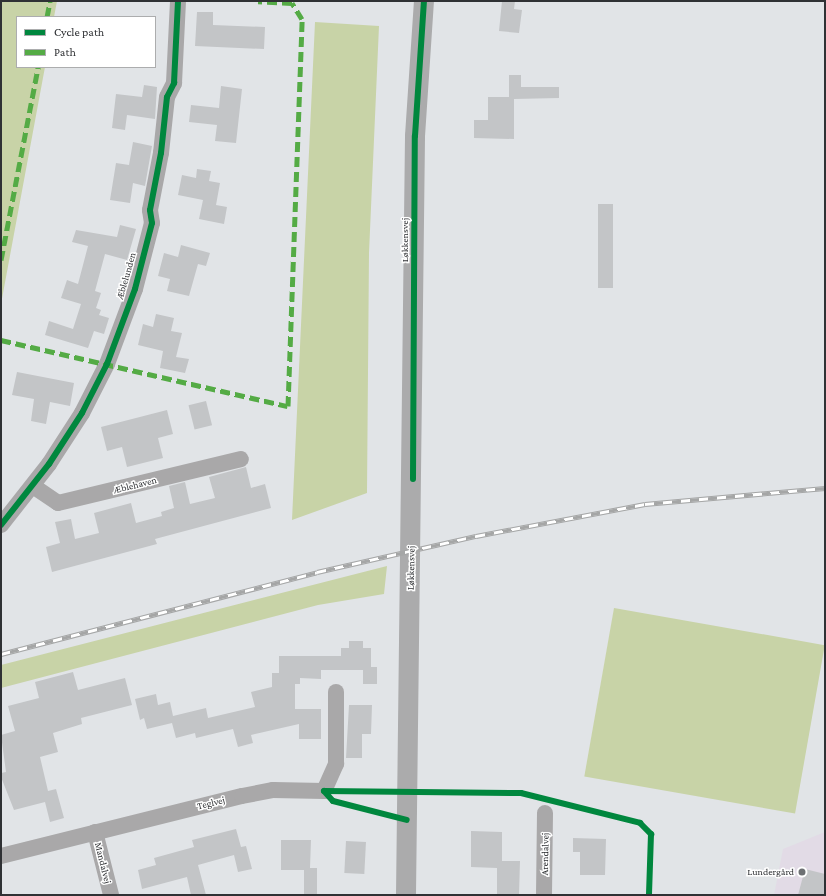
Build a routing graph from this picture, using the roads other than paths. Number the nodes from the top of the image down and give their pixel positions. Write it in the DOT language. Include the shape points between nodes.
graph roads {
  1 [pos="178,1"];
  2 [pos="424,1"];
  3 [pos="241,459"];
  4 [pos="33,486"];
  5 [pos="1,525"];
  6 [pos="336,692"];
  7 [pos="545,813"];
  8 [pos="95,832"];
  9 [pos="1,856"];
  10 [pos="111,895"];
  11 [pos="406,895"];
  12 [pos="544,895"];
  1 -- 4 [label="street, Æblelunden" via="174,83 167,97 161,153 150,210 152,223 135,289 107,364 82,413"];
  2 -- 11 [label="main road, Løkkensvej" via="415,136 413,479"];
  3 -- 4 [label="street, Æblehaven" via="58,504"];
  4 -- 5 [label="street, Æblelunden"];
  6 -- 8 [label="street, Teglvej" via="336,764 324,791 273,790"];
  7 -- 12 [label="street, Arendalvej"];
  8 -- 9 [label="street, Teglvej"];
  8 -- 10 [label="street, Mandalvej"];
}
